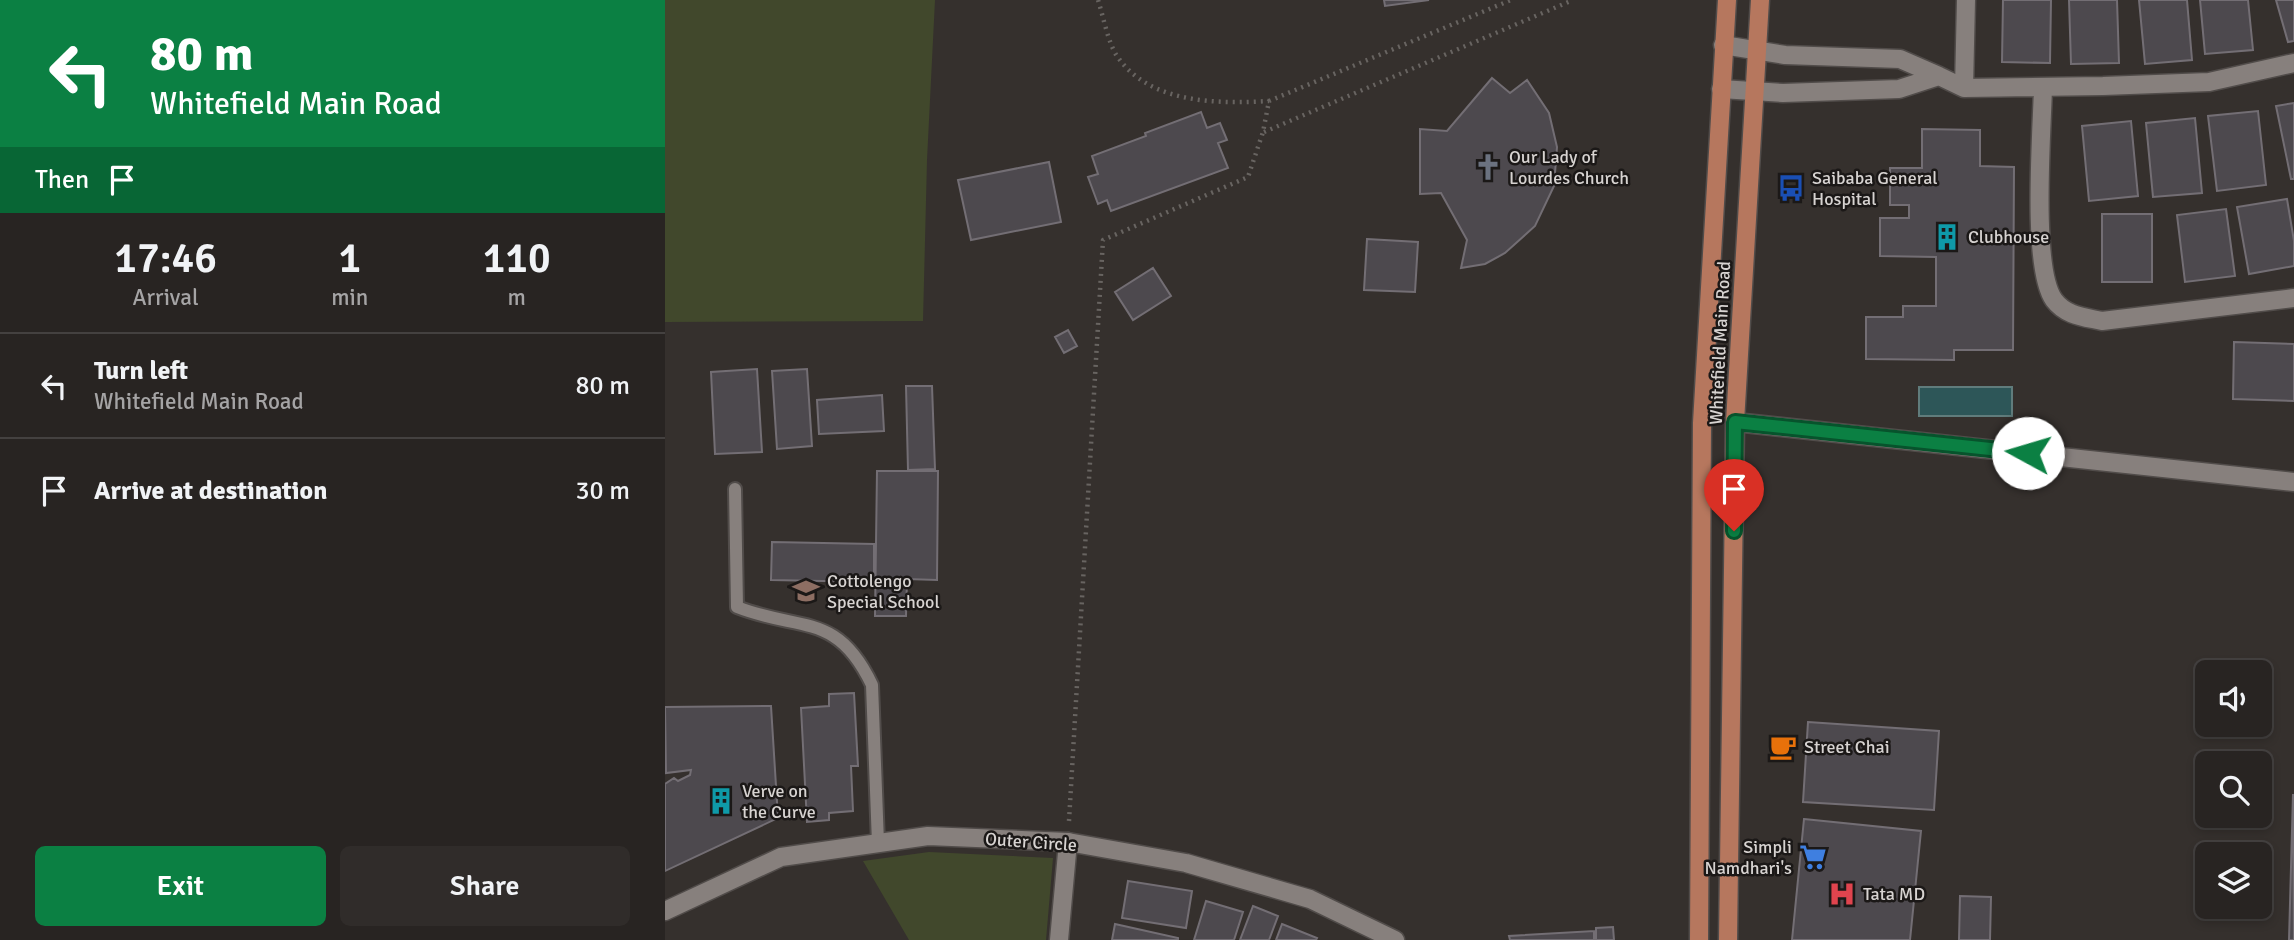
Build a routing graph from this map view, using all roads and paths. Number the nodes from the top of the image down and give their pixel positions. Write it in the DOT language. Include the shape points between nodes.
graph roads {
  1 [pos="1098,0"];
  2 [pos="1511,0"];
  3 [pos="1573,0"];
  4 [pos="1727,0"];
  5 [pos="1760,0"];
  6 [pos="1966,0"];
  7 [pos="1723,45"];
  8 [pos="1758,51"];
  9 [pos="2294,63"];
  10 [pos="1939,76"];
  11 [pos="2043,87"];
  12 [pos="1964,88"];
  13 [pos="1721,89"];
  14 [pos="1755,91"];
  15 [pos="1269,102"];
  16 [pos="1263,132"];
  17 [pos="2294,298"];
  18 [pos="1735,422"];
  19 [pos="2294,482"];
  20 [pos="735,489"];
  21 [pos="1068,842"];
  22 [pos="878,843"];
  23 [pos="665,911"];
  24 [pos="1059,940"];
  25 [pos="1395,940"];
  26 [pos="1699,940"];
  27 [pos="1728,940"];
  1 -- 15 [label="path" via="1116,55 1145,84 1226,104"];
  2 -- 15 [label="path"];
  3 -- 16 [label="path"];
  4 -- 7 [label="main road, Whitefield Main Road"];
  5 -- 8 [label="main road, Whitefield Main Road"];
  6 -- 12 [label="street"];
  7 -- 8 [label="street"];
  7 -- 13 [label="main road, Whitefield Main Road"];
  8 -- 10 [label="street" via="1900,59"];
  8 -- 14 [label="main road, Whitefield Main Road"];
  9 -- 11 [label="street" via="2209,82"];
  10 -- 12 [label="street"];
  10 -- 14 [label="street" via="1899,89"];
  11 -- 12 [label="street"];
  11 -- 17 [label="street" via="2042,267 2054,300 2070,314 2102,321"];
  13 -- 14 [label="street"];
  13 -- 26 [label="main road, Whitefield Main Road" via="1702,423"];
  14 -- 18 [label="main road, Whitefield Main Road"];
  15 -- 16 [label="path"];
  16 -- 21 [label="path" via="1248,177 1103,240"];
  18 -- 19 [label="street"];
  18 -- 27 [label="main road, Whitefield Main Road"];
  20 -- 22 [label="lane" via="737,607 825,630 842,641 872,685"];
  21 -- 22 [label="street, Outer Circle" via="928,836"];
  21 -- 24 [label="street"];
  21 -- 25 [label="street, Outer Circle" via="1185,863 1310,900"];
  22 -- 23 [label="street, Outer Circle" via="781,857"];
}
